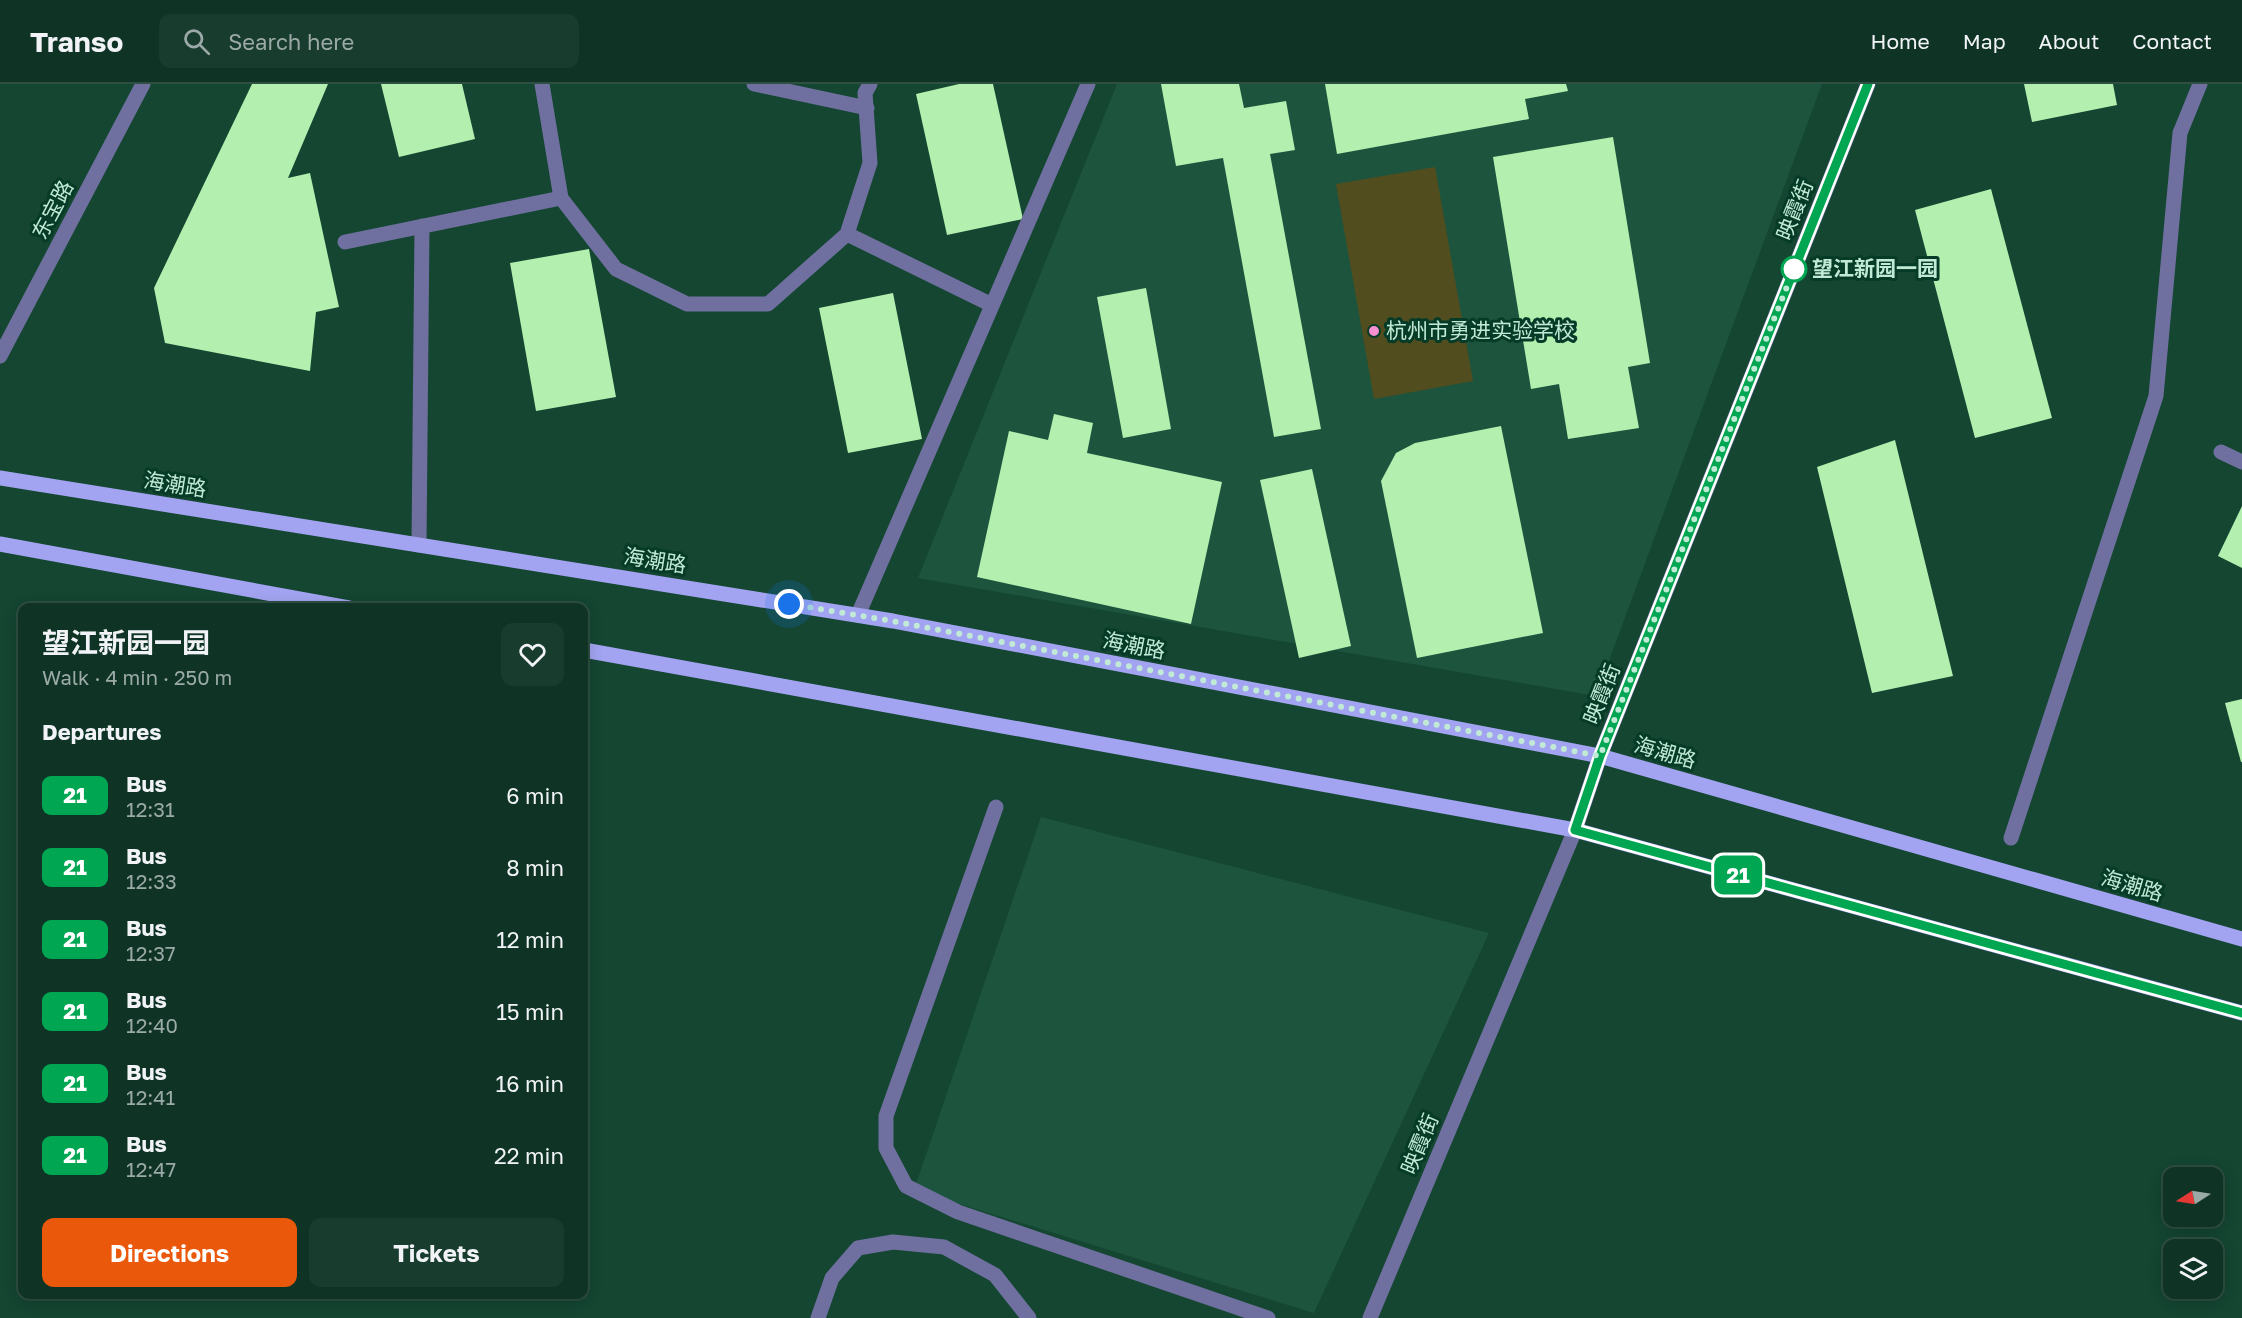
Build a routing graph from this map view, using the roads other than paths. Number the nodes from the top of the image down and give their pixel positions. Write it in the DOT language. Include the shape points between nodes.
graph roads {
  1 [pos="143,84"];
  2 [pos="542,84"];
  3 [pos="754,84"];
  4 [pos="870,84"];
  5 [pos="1088,84"];
  6 [pos="1868,84"];
  7 [pos="2200,84"];
  8 [pos="867,108"];
  9 [pos="561,198"];
  10 [pos="422,226"];
  11 [pos="847,234"];
  12 [pos="345,242"];
  13 [pos="992,305"];
  14 [pos="0,356"];
  15 [pos="2221,452"];
  16 [pos="2242,462"];
  17 [pos="0,478"];
  18 [pos="0,544"];
  19 [pos="419,545"];
  20 [pos="322,603"];
  21 [pos="858,615"];
  22 [pos="588,651"];
  23 [pos="1600,756"];
  24 [pos="996,807"];
  25 [pos="1575,830"];
  26 [pos="2011,838"];
  27 [pos="2242,939"];
  28 [pos="2242,1013"];
  29 [pos="818,1318"];
  30 [pos="1029,1318"];
  31 [pos="1268,1318"];
  32 [pos="1370,1318"];
  1 -- 14 [label="street, 东宝路"];
  2 -- 9 [label="street"];
  3 -- 8 [label="street"];
  4 -- 8 [label="street" via="865,93"];
  5 -- 13 [label="street"];
  6 -- 23 [label="street, 映霞街"];
  7 -- 26 [label="street" via="2180,133 2156,396"];
  8 -- 11 [label="street" via="870,163"];
  9 -- 10 [label="street"];
  9 -- 11 [label="street" via="616,269 687,304 768,304"];
  10 -- 12 [label="street"];
  10 -- 19 [label="street"];
  11 -- 13 [label="street"];
  13 -- 21 [label="street"];
  15 -- 16 [label="street"];
  17 -- 19 [label="main road, 海潮路"];
  18 -- 20 [label="main road"];
  19 -- 21 [label="main road, 海潮路"];
  21 -- 23 [label="main road, 海潮路"];
  22 -- 25 [label="main road"];
  23 -- 25 [label="street, 映霞街"];
  23 -- 27 [label="main road, 海潮路"];
  24 -- 31 [label="street" via="886,1116 886,1148 906,1186 958,1212"];
  25 -- 28 [label="main road"];
  25 -- 32 [label="street, 映霞街"];
  29 -- 30 [label="street" via="832,1278 858,1248 893,1242 944,1247 995,1275"];
}
